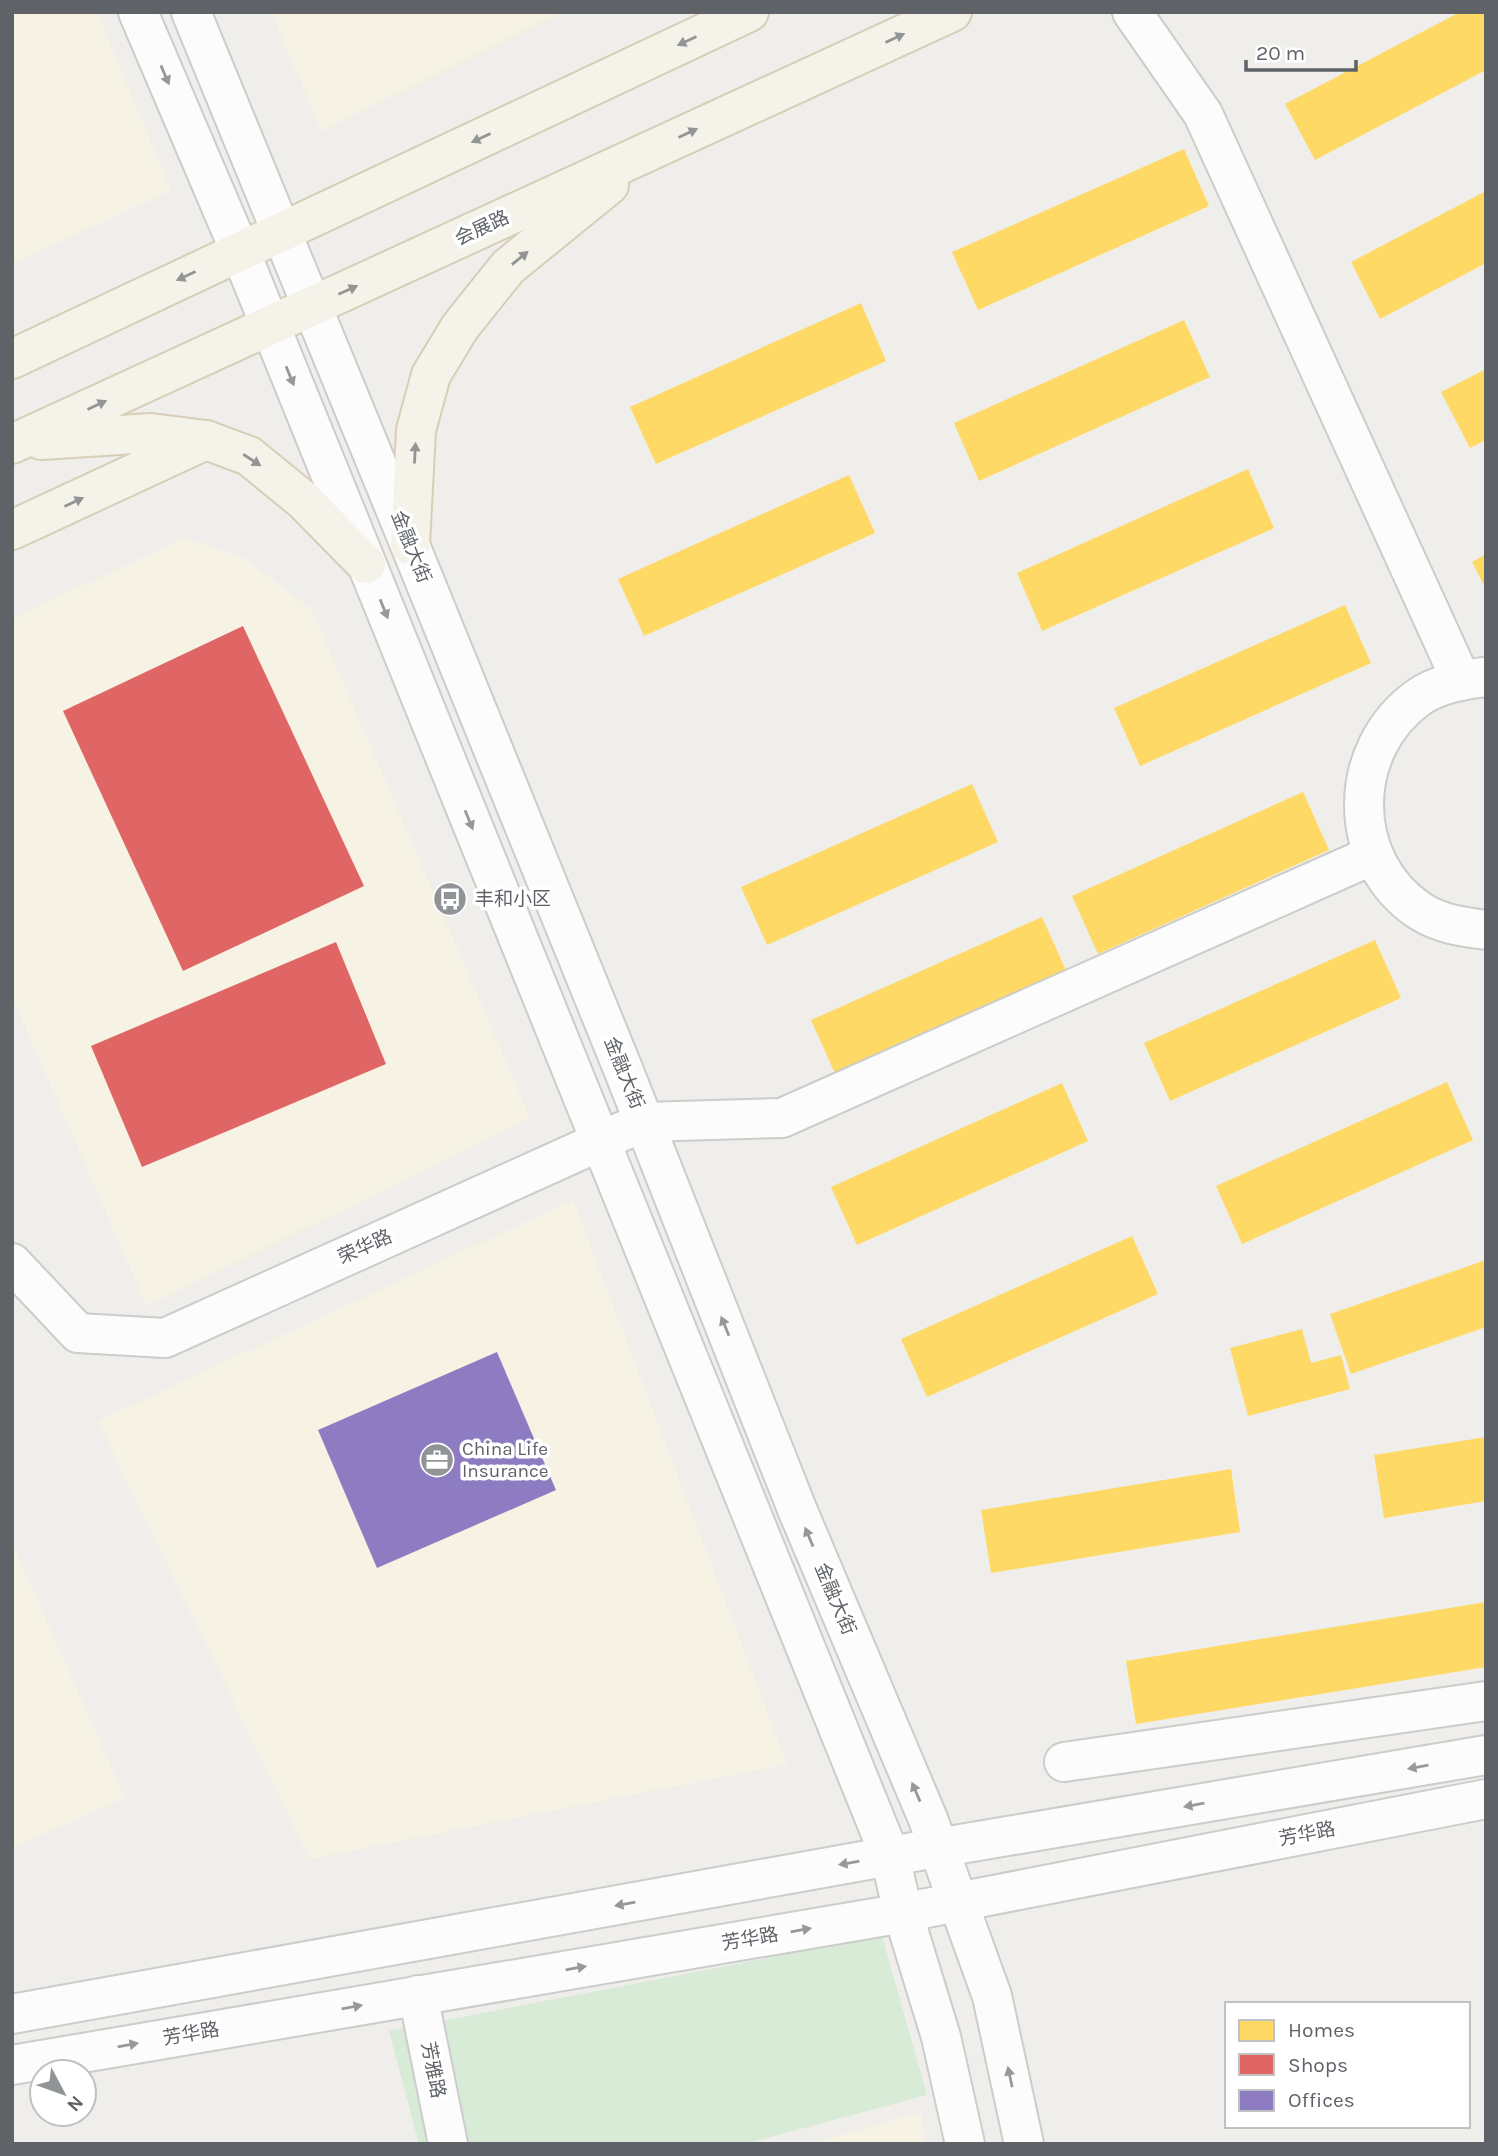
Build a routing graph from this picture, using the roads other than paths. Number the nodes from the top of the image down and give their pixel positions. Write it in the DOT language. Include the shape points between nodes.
graph roads {
  1 [pos="138,12"];
  2 [pos="191,12"];
  3 [pos="749,12"];
  4 [pos="952,12"];
  5 [pos="1132,12"];
  6 [pos="654,149"];
  7 [pos="282,231"];
  8 [pos="240,251"];
  9 [pos="313,306"];
  10 [pos="270,326"];
  11 [pos="12,359"];
  12 [pos="206,440"];
  13 [pos="15,443"];
  14 [pos="12,530"];
  15 [pos="410,545"];
  16 [pos="366,564"];
  17 [pos="1473,678"];
  18 [pos="1373,855"];
  19 [pos="1486,930"];
  20 [pos="643,1122"];
  21 [pos="599,1141"];
  22 [pos="12,1263"];
  23 [pos="1486,1701"];
  24 [pos="1486,1755"];
  25 [pos="1064,1762"];
  26 [pos="1486,1799"];
  27 [pos="938,1848"];
  28 [pos="890,1856"];
  29 [pos="958,1902"];
  30 [pos="903,1913"];
  31 [pos="418,1995"];
  32 [pos="12,2014"];
  33 [pos="12,2065"];
  34 [pos="448,2144"];
  35 [pos="965,2144"];
  36 [pos="1024,2144"];
  1 -- 8 [label="street, one-way"];
  2 -- 7 [label="street, 金融大街"];
  3 -- 7 [label="main road, one-way"];
  6 -- 4 [label="main road, 会展路, one-way"];
  5 -- 17 [label="street" via="1203,114"];
  9 -- 6 [label="main road, 会展路, one-way"];
  15 -- 6 [label="main road, one-way" via="416,430 431,375 460,327 508,267"];
  7 -- 8 [label="main road"];
  7 -- 9 [label="street, 金融大街"];
  8 -- 10 [label="street"];
  8 -- 11 [label="main road, one-way"];
  9 -- 10 [label="main road, 会展路"];
  9 -- 15 [label="street, 金融大街"];
  13 -- 10 [label="main road, 会展路, one-way"];
  10 -- 16 [label="street, one-way"];
  12 -- 13 [label="main road" via="152,433"];
  14 -- 12 [label="main road, one-way"];
  12 -- 16 [label="main road, one-way" via="248,456 303,500"];
  15 -- 20 [label="street, 金融大街"];
  16 -- 21 [label="street, one-way"];
  17 -- 18 [label="street" via="1420,697 1388,727 1368,767 1362,811"];
  18 -- 19 [label="street" via="1392,886 1420,911 1455,926"];
  18 -- 20 [label="street" via="782,1118"];
  20 -- 21 [label="street, 荣华路"];
  27 -- 20 [label="street, 金融大街, one-way"];
  21 -- 22 [label="street, 荣华路" via="165,1338 78,1333"];
  21 -- 28 [label="street"];
  23 -- 25 [label="street"];
  24 -- 27 [label="street, one-way"];
  26 -- 29 [label="street, 芳华路"];
  27 -- 28 [label="street"];
  27 -- 29 [label="street, 金融大街"];
  28 -- 30 [label="street"];
  28 -- 32 [label="street, one-way"];
  29 -- 30 [label="street, 芳华路"];
  36 -- 29 [label="street, 金融大街, one-way" via="992,1996"];
  31 -- 30 [label="street, 芳华路, one-way"];
  30 -- 35 [label="street" via="941,2037"];
  33 -- 31 [label="street, 芳华路, one-way"];
  31 -- 34 [label="street, 芳雅路"];
}
